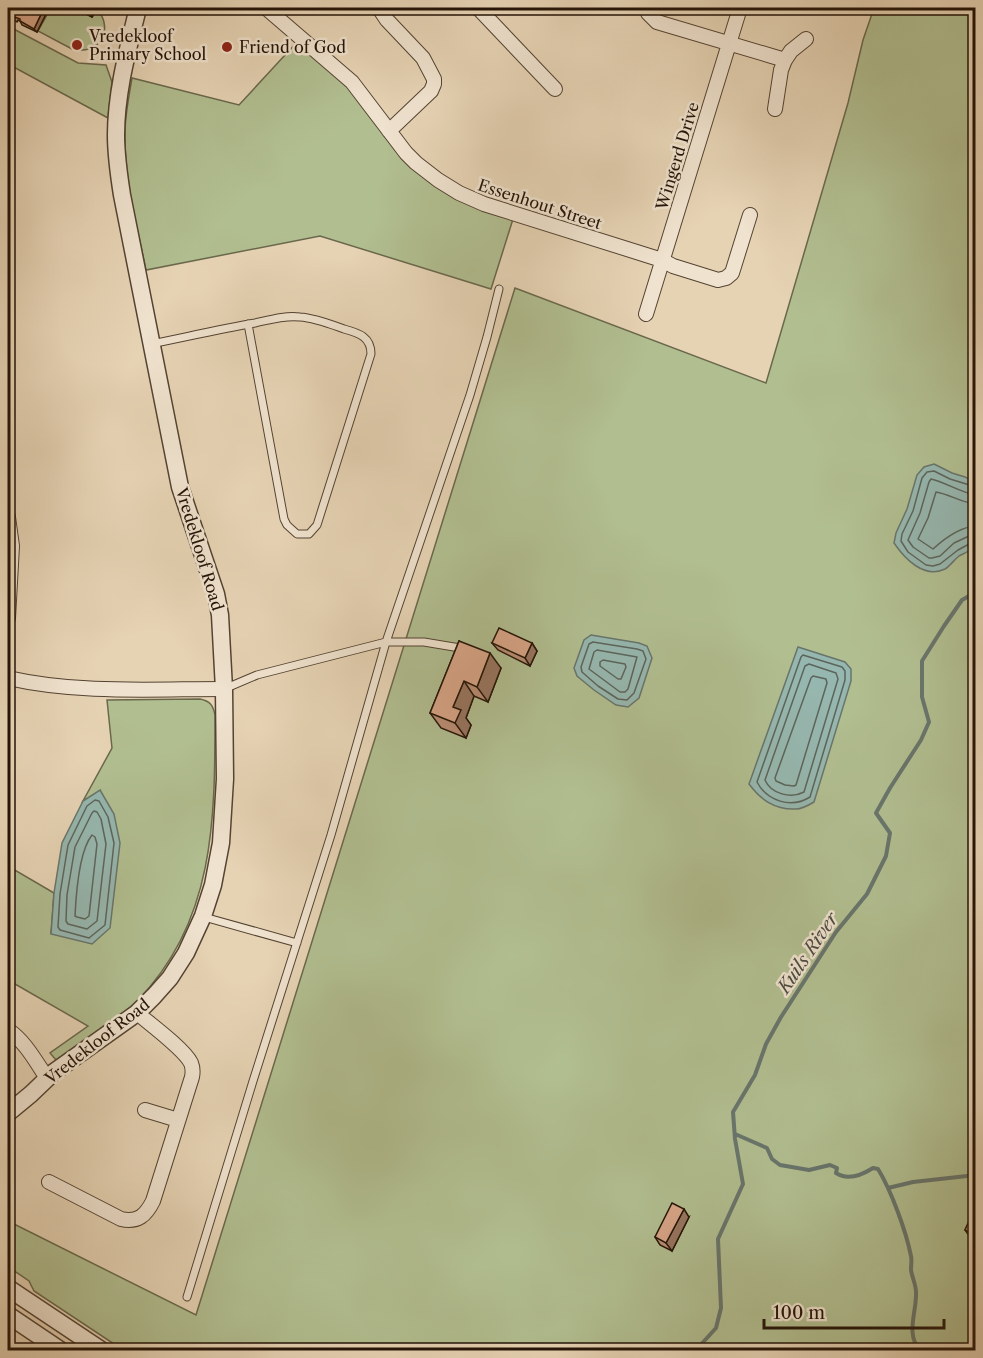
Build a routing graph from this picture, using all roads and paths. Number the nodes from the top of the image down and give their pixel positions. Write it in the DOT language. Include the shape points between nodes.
graph roads {
  1 [pos="138,8"];
  2 [pos="266,8"];
  3 [pos="379,8"];
  4 [pos="478,8"];
  5 [pos="647,8"];
  6 [pos="740,8"];
  7 [pos="806,39"];
  8 [pos="729,44"];
  9 [pos="785,60"];
  10 [pos="555,88"];
  11 [pos="776,109"];
  12 [pos="389,131"];
  13 [pos="750,215"];
  14 [pos="662,260"];
  15 [pos="499,289"];
  16 [pos="646,314"];
  17 [pos="248,324"];
  18 [pos="151,344"];
  19 [pos="8,517"];
  20 [pos="8,618"];
  21 [pos="386,642"];
  22 [pos="472,651"];
  23 [pos="8,678"];
  24 [pos="224,689"];
  25 [pos="203,916"];
  26 [pos="297,943"];
  27 [pos="137,1013"];
  28 [pos="8,1030"];
  29 [pos="47,1078"];
  30 [pos="31,1094"];
  31 [pos="145,1110"];
  32 [pos="8,1113"];
  33 [pos="178,1120"];
  34 [pos="8,1128"];
  35 [pos="49,1182"];
  36 [pos="8,1288"];
  37 [pos="187,1297"];
  38 [pos="8,1315"];
  39 [pos="60,1350"];
  40 [pos="101,1350"];
  1 -- 18 [label="street, Vredekloof Road" via="119,95 116,145"];
  2 -- 12 [label="street, Essenhout Street" via="352,82"];
  3 -- 12 [label="street" via="423,58 434,79 431,91"];
  4 -- 10 [label="street"];
  5 -- 8 [label="street" via="657,22"];
  6 -- 8 [label="street, Wingerd Drive"];
  7 -- 9 [label="street"];
  8 -- 9 [label="street"];
  8 -- 14 [label="street, Wingerd Drive"];
  9 -- 11 [label="street"];
  12 -- 14 [label="street, Essenhout Street" via="421,167 471,199"];
  13 -- 14 [label="street, Essenhout Street" via="734,269 726,278 714,279"];
  14 -- 16 [label="street, Wingerd Drive"];
  15 -- 21 [label="lane" via="470,395"];
  17 -- 17 [label="lane" via="299,316 357,332 369,342 371,354 317,525 309,534 297,534 284,519"];
  17 -- 18 [label="lane"];
  18 -- 24 [label="street, Vredekloof Road" via="180,487 216,594"];
  19 -- 20 [label="street" via="12,546"];
  21 -- 22 [label="lane" via="424,642"];
  21 -- 24 [label="lane" via="257,675"];
  21 -- 26 [label="lane"];
  23 -- 24 [label="street" via="93,690"];
  24 -- 25 [label="street, Vredekloof Road" via="221,843"];
  25 -- 26 [label="lane"];
  25 -- 27 [label="street, Vredekloof Road" via="176,971"];
  26 -- 37 [label="lane"];
  27 -- 29 [label="street, Vredekloof Road"];
  27 -- 33 [label="street" via="190,1062 192,1077"];
  28 -- 29 [label="street"];
  29 -- 30 [label="street, Vredekloof Road"];
  30 -- 32 [label="street, Vredekloof Road"];
  30 -- 34 [label="street, Vredekloof Road"];
  31 -- 33 [label="street"];
  33 -- 35 [label="street" via="153,1201 137,1220 121,1220"];
  36 -- 40 [label="street"];
  38 -- 39 [label="street"];
}
